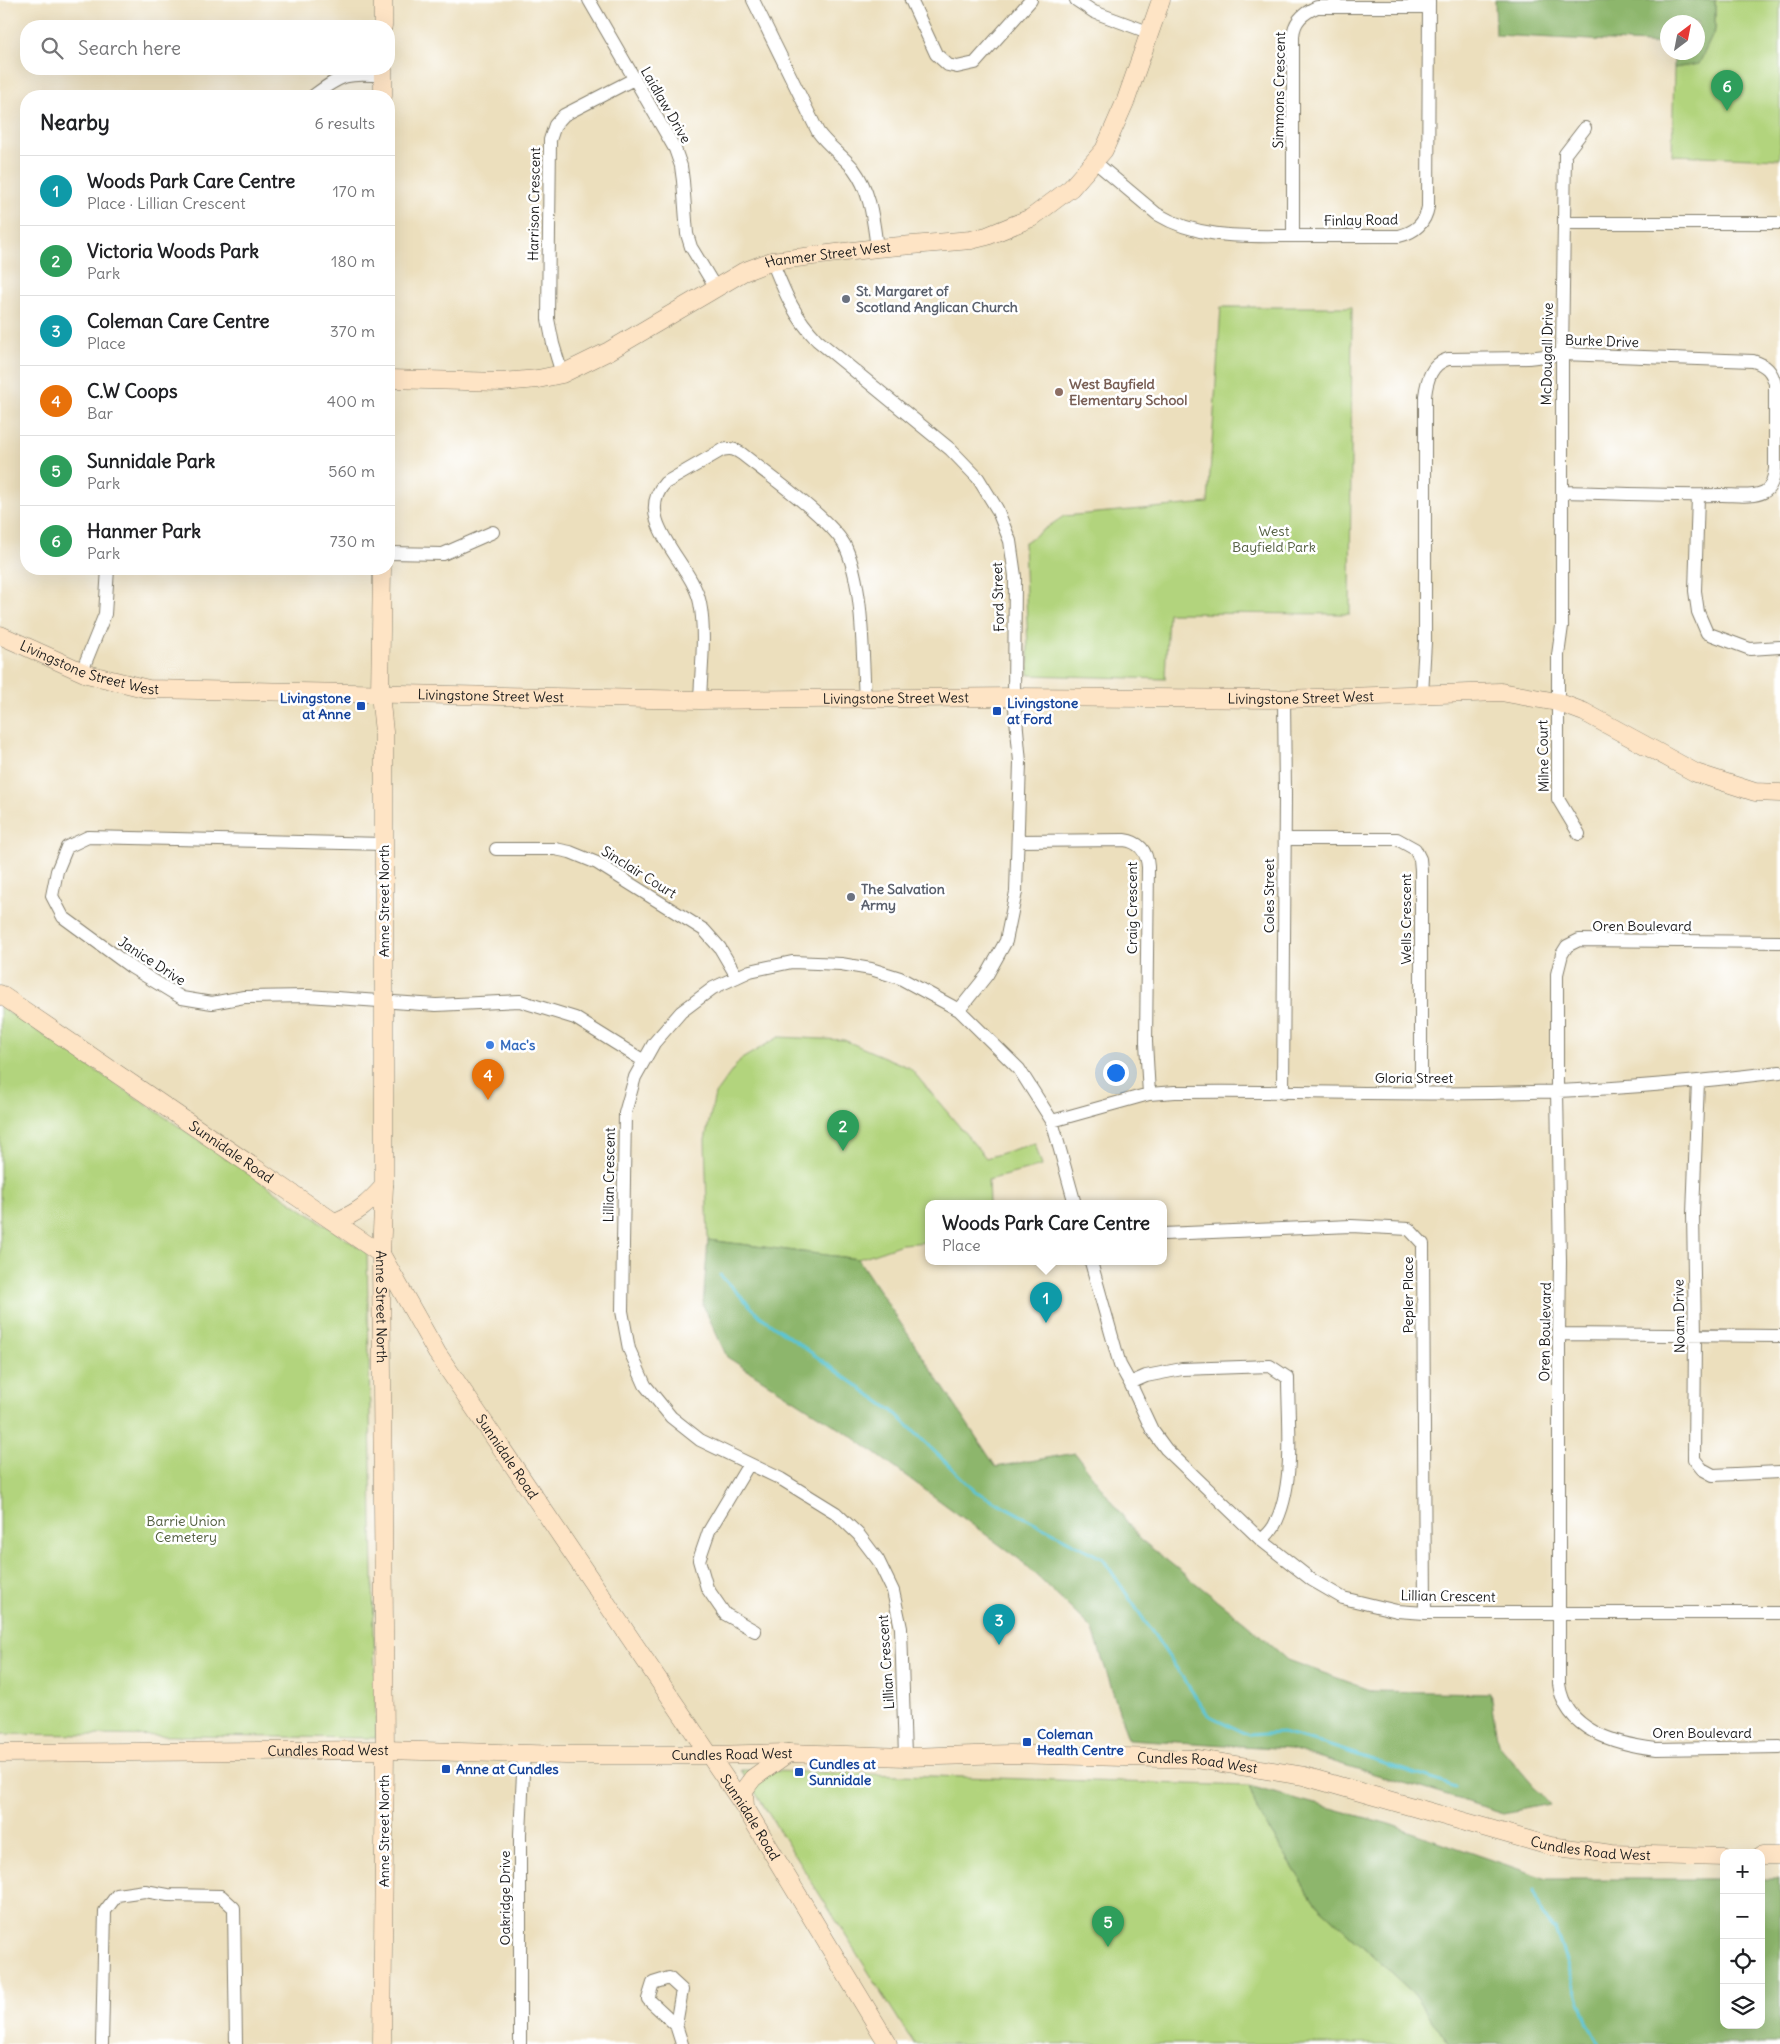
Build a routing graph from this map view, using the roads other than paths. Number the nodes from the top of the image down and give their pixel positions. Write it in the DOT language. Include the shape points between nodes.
graph roads {
  1 [pos="383,0"];
  2 [pos="589,0"];
  3 [pos="753,0"];
  4 [pos="911,0"];
  5 [pos="1031,0"];
  6 [pos="1076,0"];
  7 [pos="1161,0"];
  8 [pos="1429,4"];
  9 [pos="383,20"];
  10 [pos="1148,32"];
  11 [pos="350,75"];
  12 [pos="383,75"];
  13 [pos="634,79"];
  14 [pos="321,90"];
  15 [pos="383,90"];
  16 [pos="1585,128"];
  17 [pos="1095,162"];
  18 [pos="1564,223"];
  19 [pos="1780,223"];
  20 [pos="1293,236"];
  21 [pos="878,248"];
  22 [pos="772,261"];
  23 [pos="715,287"];
  24 [pos="1562,354"];
  25 [pos="562,374"];
  26 [pos="395,379"];
  27 [pos="1562,492"];
  28 [pos="1698,496"];
  29 [pos="494,532"];
  30 [pos="395,552"];
  31 [pos="108,575"];
  32 [pos="382,575"];
  33 [pos="0,635"];
  34 [pos="1780,647"];
  35 [pos="82,671"];
  36 [pos="380,694"];
  37 [pos="1422,695"];
  38 [pos="1014,697"];
  39 [pos="865,698"];
  40 [pos="1284,699"];
  41 [pos="700,700"];
  42 [pos="1557,702"];
  43 [pos="1780,792"];
  44 [pos="1579,834"];
  45 [pos="1285,839"];
  46 [pos="1019,841"];
  47 [pos="384,844"];
  48 [pos="496,849"];
  49 [pos="1780,942"];
  50 [pos="737,977"];
  51 [pos="0,994"];
  52 [pos="384,1002"];
  53 [pos="959,1010"];
  54 [pos="644,1061"];
  55 [pos="1780,1072"];
  56 [pos="1698,1081"];
  57 [pos="1557,1091"];
  58 [pos="1283,1093"];
  59 [pos="1421,1093"];
  60 [pos="1149,1094"];
  61 [pos="1052,1122"];
  62 [pos="384,1186"];
  63 [pos="1074,1200"];
  64 [pos="335,1222"];
  65 [pos="1167,1234"];
  66 [pos="381,1254"];
  67 [pos="1091,1265"];
  68 [pos="1559,1334"];
  69 [pos="1695,1336"];
  70 [pos="1780,1336"];
  71 [pos="1130,1383"];
  72 [pos="748,1464"];
  73 [pos="1780,1472"];
  74 [pos="1262,1540"];
  75 [pos="1425,1612"];
  76 [pos="1560,1612"];
  77 [pos="1780,1612"];
  78 [pos="755,1631"];
  79 [pos="1780,1747"];
  80 [pos="385,1750"];
  81 [pos="524,1752"];
  82 [pos="788,1752"];
  83 [pos="0,1753"];
  84 [pos="710,1755"];
  85 [pos="905,1757"];
  86 [pos="746,1809"];
  87 [pos="1765,1856"];
  88 [pos="1780,1856"];
  89 [pos="1720,1857"];
  90 [pos="676,2026"];
  91 [pos="102,2044"];
  92 [pos="236,2044"];
  93 [pos="382,2044"];
  94 [pos="520,2044"];
  95 [pos="682,2044"];
  96 [pos="888,2044"];
  1 -- 9 [label="street"];
  2 -- 13 [label="street, Laidlaw Drive"];
  3 -- 21 [label="street" via="818,132 862,182 871,206"];
  4 -- 5 [label="street" via="936,54 948,65 957,67 975,63"];
  6 -- 10 [label="street" via="1094,12"];
  7 -- 10 [label="street, Hanmer Street West"];
  8 -- 20 [label="street, Simmons Crescent" via="1316,7 1303,14 1296,24 1293,45"];
  8 -- 20 [label="street, Finlay Road" via="1428,207 1424,220 1411,233 1399,236"];
  10 -- 17 [label="street, Hanmer Street West" via="1119,119"];
  11 -- 14 [label="street" via="337,78"];
  12 -- 15 [label="street"];
  13 -- 23 [label="street, Laidlaw Drive" via="675,149 684,181 686,234"];
  13 -- 25 [label="street, Harrison Crescent" via="564,115 550,140 548,319"];
  16 -- 18 [label="street, McDougall Drive" via="1564,154"];
  17 -- 20 [label="street, Finlay Road" via="1148,207 1180,226 1234,237"];
  17 -- 21 [label="street, Hanmer Street West" via="1072,188 1045,209 1004,230 970,240"];
  18 -- 19 [label="street"];
  18 -- 24 [label="street, McDougall Drive"];
  21 -- 22 [label="street, Hanmer Street West"];
  22 -- 23 [label="street, Hanmer Street West"];
  22 -- 38 [label="street, Ford Street" via="787,299 807,330 950,449 978,478 997,509 1010,541 1015,576"];
  23 -- 25 [label="street, Hanmer Street West" via="609,351"];
  24 -- 27 [label="street, McDougall Drive"];
  24 -- 28 [label="street, Burke Drive" via="1754,361 1767,368 1775,384 1775,469 1770,486 1758,494"];
  24 -- 37 [label="street, Burke Drive" via="1528,358 1448,359 1438,363 1430,375 1425,396"];
  25 -- 26 [label="street, Hanmer Street West" via="502,382"];
  27 -- 28 [label="street, Burke Drive"];
  27 -- 42 [label="street, McDougall Drive" via="1562,626"];
  28 -- 34 [label="street" via="1695,591 1698,612 1707,633 1750,649"];
  29 -- 30 [label="street" via="443,554"];
  31 -- 35 [label="street" via="105,614"];
  32 -- 36 [label="street, Anne Street North"];
  33 -- 35 [label="street, Livingstone Street West"];
  35 -- 36 [label="street, Livingstone Street West" via="148,689"];
  36 -- 41 [label="street, Livingstone Street West"];
  36 -- 47 [label="street, Anne Street North" via="384,732"];
  37 -- 40 [label="street, Livingstone Street West"];
  37 -- 42 [label="street, Livingstone Street West" via="1500,692"];
  38 -- 39 [label="street, Livingstone Street West"];
  38 -- 40 [label="street, Livingstone Street West"];
  38 -- 46 [label="street, Ford Street" via="1020,762"];
  39 -- 41 [label="street, Livingstone Street West"];
  39 -- 41 [label="street" via="858,594 846,547 830,526 742,454 729,448 665,483 654,504 659,528 696,588 700,603"];
  40 -- 45 [label="street, Coles Street"];
  42 -- 43 [label="street, Livingstone Street West" via="1602,721 1696,773 1756,792"];
  42 -- 44 [label="street, Milne Court" via="1558,799"];
  45 -- 58 [label="street, Coles Street"];
  45 -- 59 [label="street, Wells Crescent" via="1397,839 1415,849 1421,870"];
  46 -- 53 [label="street, Ford Street" via="1016,892 1006,941 987,975"];
  46 -- 60 [label="street, Craig Crescent" via="1124,840 1136,844 1146,853"];
  47 -- 52 [label="street, Anne Street North"];
  47 -- 52 [label="street, Janice Drive" via="88,837 67,847 57,871 52,896 62,917 131,967 182,998 212,1003 244,997 308,996"];
  48 -- 50 [label="street, Sinclair Court" via="555,849 597,863 704,930 720,948"];
  49 -- 57 [label="street, Oren Boulevard" via="1572,942 1562,954 1557,974"];
  50 -- 53 [label="street, Lillian Crescent" via="792,962 848,965 900,978"];
  50 -- 54 [label="street, Lillian Crescent" via="713,988 681,1012 654,1043"];
  51 -- 64 [label="street, Sunnidale Road"];
  52 -- 54 [label="street, Janice Drive" via="436,1005 520,1001 575,1018"];
  52 -- 62 [label="street, Anne Street North"];
  53 -- 61 [label="street, Lillian Crescent" via="1019,1068"];
  54 -- 72 [label="street, Lillian Crescent" via="635,1077 625,1113 622,1311 629,1349 645,1385 671,1417 700,1440"];
  55 -- 56 [label="street, Gloria Street"];
  56 -- 57 [label="street, Gloria Street"];
  56 -- 69 [label="street, Noam Drive" via="1692,1214"];
  57 -- 59 [label="street, Gloria Street"];
  57 -- 68 [label="street, Oren Boulevard"];
  58 -- 59 [label="street, Gloria Street"];
  58 -- 60 [label="street, Gloria Street" via="1206,1091"];
  60 -- 61 [label="street, Gloria Street"];
  61 -- 63 [label="street, Lillian Crescent"];
  62 -- 64 [label="street" via="367,1204"];
  62 -- 66 [label="street, Anne Street North"];
  64 -- 66 [label="street, Sunnidale Road"];
  65 -- 75 [label="street, Pepler Place" via="1351,1226 1409,1229 1423,1244"];
  66 -- 80 [label="street, Anne Street North"];
  66 -- 84 [label="street, Sunnidale Road" via="437,1353"];
  67 -- 71 [label="street, Lillian Crescent" via="1120,1365"];
  68 -- 69 [label="street"];
  68 -- 76 [label="street, Oren Boulevard"];
  69 -- 70 [label="street"];
  69 -- 73 [label="street, Noam Drive" via="1694,1459 1702,1470 1714,1475"];
  71 -- 74 [label="street, Lillian Crescent" via="1152,1430 1166,1449"];
  71 -- 74 [label="street" via="1146,1376 1182,1370 1270,1366 1288,1378 1288,1470 1283,1504 1274,1528"];
  72 -- 78 [label="street" via="709,1531 699,1560 707,1588 725,1614"];
  72 -- 85 [label="street, Lillian Crescent" via="781,1479 836,1513 878,1560 894,1591 901,1628"];
  74 -- 75 [label="street, Lillian Crescent" via="1312,1580 1343,1598 1396,1611"];
  75 -- 76 [label="street, Lillian Crescent"];
  76 -- 77 [label="street, Lillian Crescent"];
  76 -- 79 [label="street, Oren Boulevard" via="1561,1696 1565,1707 1580,1724 1624,1743 1656,1750"];
  80 -- 81 [label="street, Cundles Road West"];
  80 -- 83 [label="street, Cundles Road West"];
  80 -- 93 [label="street, Anne Street North"];
  81 -- 84 [label="street, Cundles Road West"];
  81 -- 94 [label="street, Oakridge Drive" via="520,1834"];
  82 -- 84 [label="street, Cundles Road West"];
  82 -- 85 [label="street, Cundles Road West"];
  82 -- 86 [label="street" via="753,1778 744,1790"];
  84 -- 86 [label="street, Sunnidale Road"];
  85 -- 89 [label="street, Cundles Road West" via="1010,1754 1198,1759 1304,1776 1550,1846 1612,1854"];
  86 -- 96 [label="street, Sunnidale Road"];
  87 -- 88 [label="street"];
  90 -- 95 [label="street"];
  91 -- 92 [label="street" via="105,1911 117,1895 144,1890 222,1896 234,1908"];
}
